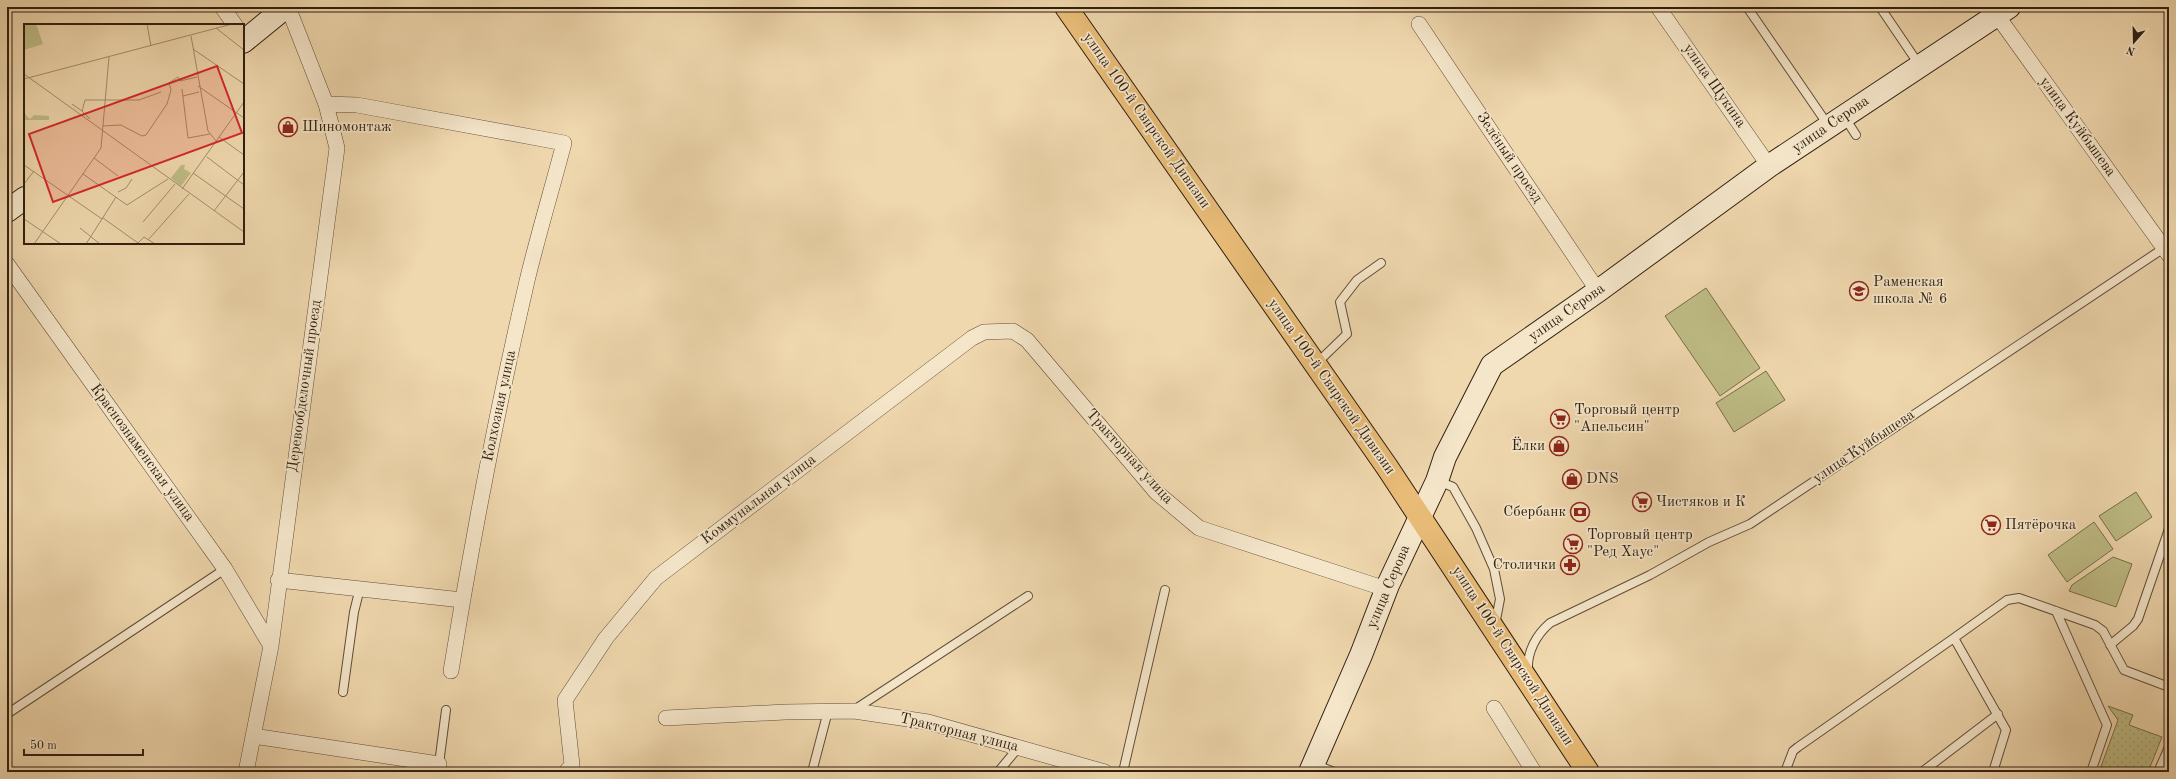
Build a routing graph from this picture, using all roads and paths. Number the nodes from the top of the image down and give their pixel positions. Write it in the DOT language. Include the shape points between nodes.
graph roads {
  1 [pos="222,7"];
  2 [pos="287,7"];
  3 [pos="1066,7"];
  4 [pos="1658,7"];
  5 [pos="1747,7"];
  6 [pos="1880,7"];
  7 [pos="1999,10"];
  8 [pos="234,24"];
  9 [pos="1419,24"];
  10 [pos="244,35"];
  11 [pos="1920,66"];
  12 [pos="326,104"];
  13 [pos="1837,121"];
  14 [pos="1856,135"];
  15 [pos="1769,166"];
  16 [pos="24,199"];
  17 [pos="7,211"];
  18 [pos="2166,251"];
  19 [pos="1381,263"];
  20 [pos="7,264"];
  21 [pos="1598,291"];
  22 [pos="984,332"];
  23 [pos="1316,364"];
  24 [pos="1437,481"];
  25 [pos="1420,516"];
  26 [pos="2169,529"];
  27 [pos="225,569"];
  28 [pos="278,580"];
  29 [pos="360,588"];
  30 [pos="1386,589"];
  31 [pos="1165,590"];
  32 [pos="1028,596"];
  33 [pos="462,600"];
  34 [pos="2056,611"];
  35 [pos="1495,630"];
  36 [pos="1954,638"];
  37 [pos="2110,645"];
  38 [pos="270,646"];
  39 [pos="451,671"];
  40 [pos="1528,681"];
  41 [pos="2169,687"];
  42 [pos="343,692"];
  43 [pos="1494,708"];
  44 [pos="446,710"];
  45 [pos="828,711"];
  46 [pos="854,711"];
  47 [pos="7,714"];
  48 [pos="1998,714"];
  49 [pos="666,718"];
  50 [pos="253,736"];
  51 [pos="2169,747"];
  52 [pos="1018,748"];
  53 [pos="438,768"];
  54 [pos="1312,768"];
  55 [pos="1586,771"];
  56 [pos="246,772"];
  57 [pos="566,772"];
  58 [pos="812,772"];
  59 [pos="998,772"];
  60 [pos="1105,772"];
  61 [pos="1123,772"];
  62 [pos="1334,772"];
  63 [pos="1534,772"];
  64 [pos="1785,772"];
  65 [pos="1922,772"];
  66 [pos="1992,772"];
  67 [pos="2091,772"];
  68 [pos="2158,772"];
  1 -- 8 [label="street"];
  2 -- 10 [label="street"];
  2 -- 12 [label="street, Деревообделочный проезд"];
  3 -- 23 [label="main road, улица 100-й Свирской Дивизии"];
  4 -- 15 [label="street, улица Щукина"];
  5 -- 13 [label="lane"];
  6 -- 11 [label="lane"];
  7 -- 11 [label="street, улица Серова"];
  7 -- 18 [label="street, улица Куйбышева"];
  9 -- 21 [label="street, Зелёный проезд"];
  11 -- 13 [label="street, улица Серова"];
  12 -- 28 [label="street, Деревообделочный проезд" via="337,148"];
  12 -- 33 [label="street, Колхозная улица" via="357,105 564,143 524,295 498,412"];
  13 -- 14 [label="lane"];
  13 -- 15 [label="street, улица Серова"];
  15 -- 21 [label="street, улица Серова"];
  16 -- 17 [label="street"];
  18 -- 40 [label="lane, улица Куйбышева" via="1750,524 1709,542 1650,575 1550,623 1539,632 1528,658"];
  19 -- 23 [label="lane" via="1357,280 1340,302 1347,334"];
  20 -- 27 [label="street, Краснознаменская улица"];
  21 -- 24 [label="street, улица Серова" via="1492,365 1445,457"];
  22 -- 30 [label="street, Тракторная улица" via="1013,332 1027,340 1151,486 1199,528"];
  22 -- 57 [label="street, Коммунальная улица" via="972,338 656,578 606,638 565,700 572,765"];
  23 -- 25 [label="main road, улица 100-й Свирской Дивизии"];
  24 -- 25 [label="street, улица Серова"];
  24 -- 35 [label="lane" via="1453,487 1476,528 1494,570 1500,599"];
  25 -- 30 [label="street, улица Серова"];
  25 -- 35 [label="main road, улица 100-й Свирской Дивизии"];
  26 -- 37 [label="lane" via="2138,619"];
  27 -- 38 [label="street, Краснознаменская улица"];
  27 -- 47 [label="lane"];
  28 -- 29 [label="street"];
  28 -- 38 [label="street, Деревообделочный проезд"];
  29 -- 33 [label="street"];
  29 -- 42 [label="lane" via="354,612"];
  30 -- 54 [label="street, улица Серова" via="1361,655"];
  31 -- 61 [label="lane"];
  32 -- 46 [label="lane"];
  33 -- 39 [label="street, Колхозная улица"];
  34 -- 36 [label="lane" via="2013,598"];
  34 -- 37 [label="lane" via="2100,628"];
  34 -- 67 [label="lane" via="2107,725"];
  35 -- 40 [label="main road, улица 100-й Свирской Дивизии"];
  36 -- 48 [label="lane"];
  36 -- 64 [label="lane" via="1798,747 1793,751"];
  37 -- 41 [label="lane" via="2124,670"];
  38 -- 50 [label="street, Деревообделочный проезд"];
  40 -- 55 [label="main road, улица 100-й Свирской Дивизии"];
  43 -- 63 [label="street"];
  44 -- 53 [label="lane"];
  45 -- 46 [label="street, Тракторная улица"];
  45 -- 49 [label="street, Тракторная улица"];
  45 -- 58 [label="lane"];
  46 -- 52 [label="street, Тракторная улица" via="928,722"];
  48 -- 65 [label="lane"];
  48 -- 66 [label="lane" via="2006,730"];
  50 -- 53 [label="street"];
  50 -- 56 [label="street, Деревообделочный проезд"];
  51 -- 68 [label="lane"];
  52 -- 59 [label="lane"];
  52 -- 60 [label="street, Тракторная улица"];
  54 -- 62 [label="lane"];
}
